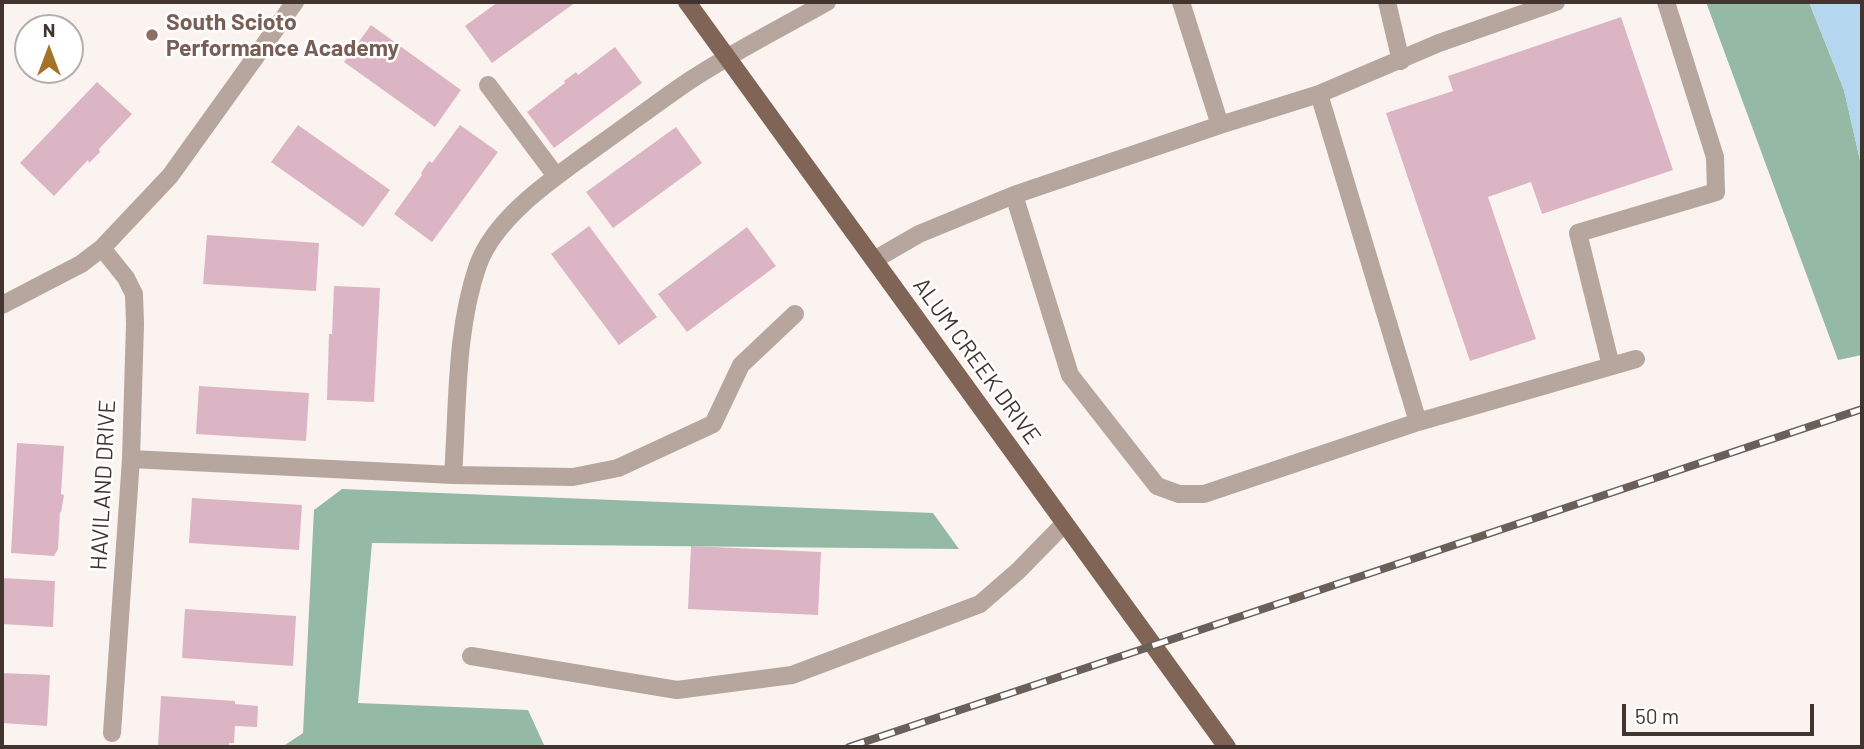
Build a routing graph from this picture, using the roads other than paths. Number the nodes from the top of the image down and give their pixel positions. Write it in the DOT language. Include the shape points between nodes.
graph roads {
  1 [pos="295,2"];
  2 [pos="687,2"];
  3 [pos="827,2"];
  4 [pos="1181,2"];
  5 [pos="1387,2"];
  6 [pos="1556,2"];
  7 [pos="1666,2"];
  8 [pos="728,56"];
  9 [pos="1401,61"];
  10 [pos="488,85"];
  11 [pos="1319,94"];
  12 [pos="1220,125"];
  13 [pos="556,176"];
  14 [pos="1014,195"];
  15 [pos="102,248"];
  16 [pos="874,260"];
  17 [pos="2,305"];
  18 [pos="795,314"];
  19 [pos="1636,359"];
  20 [pos="1611,366"];
  21 [pos="1418,422"];
  22 [pos="131,459"];
  23 [pos="453,475"];
  24 [pos="1064,524"];
  25 [pos="471,656"];
  26 [pos="112,733"];
  27 [pos="1227,747"];
  1 -- 15 [label="street" via="170,176"];
  2 -- 8 [label="main road, ALUM CREEK DRIVE"];
  3 -- 8 [label="street"];
  4 -- 12 [label="street"];
  5 -- 9 [label="street"];
  6 -- 9 [label="street"];
  7 -- 20 [label="street" via="1715,156 1716,192 1578,233"];
  8 -- 13 [label="street"];
  8 -- 16 [label="main road, ALUM CREEK DRIVE"];
  9 -- 11 [label="street"];
  10 -- 13 [label="street"];
  11 -- 12 [label="street"];
  11 -- 21 [label="street"];
  12 -- 14 [label="street"];
  13 -- 23 [label="street" via="514,212 479,262 464,320"];
  14 -- 16 [label="street" via="919,234"];
  14 -- 21 [label="street" via="1070,375 1157,486 1179,495 1204,495"];
  15 -- 17 [label="street" via="81,264"];
  15 -- 22 [label="street, HAVILAND DRIVE" via="134,295"];
  16 -- 24 [label="main road, ALUM CREEK DRIVE"];
  18 -- 23 [label="street" via="741,365 713,424 618,468 573,477"];
  19 -- 20 [label="street"];
  20 -- 21 [label="street"];
  22 -- 23 [label="street"];
  22 -- 26 [label="street, HAVILAND DRIVE"];
  24 -- 25 [label="street" via="980,604 792,675 677,690"];
  24 -- 27 [label="main road, ALUM CREEK DRIVE"];
}
